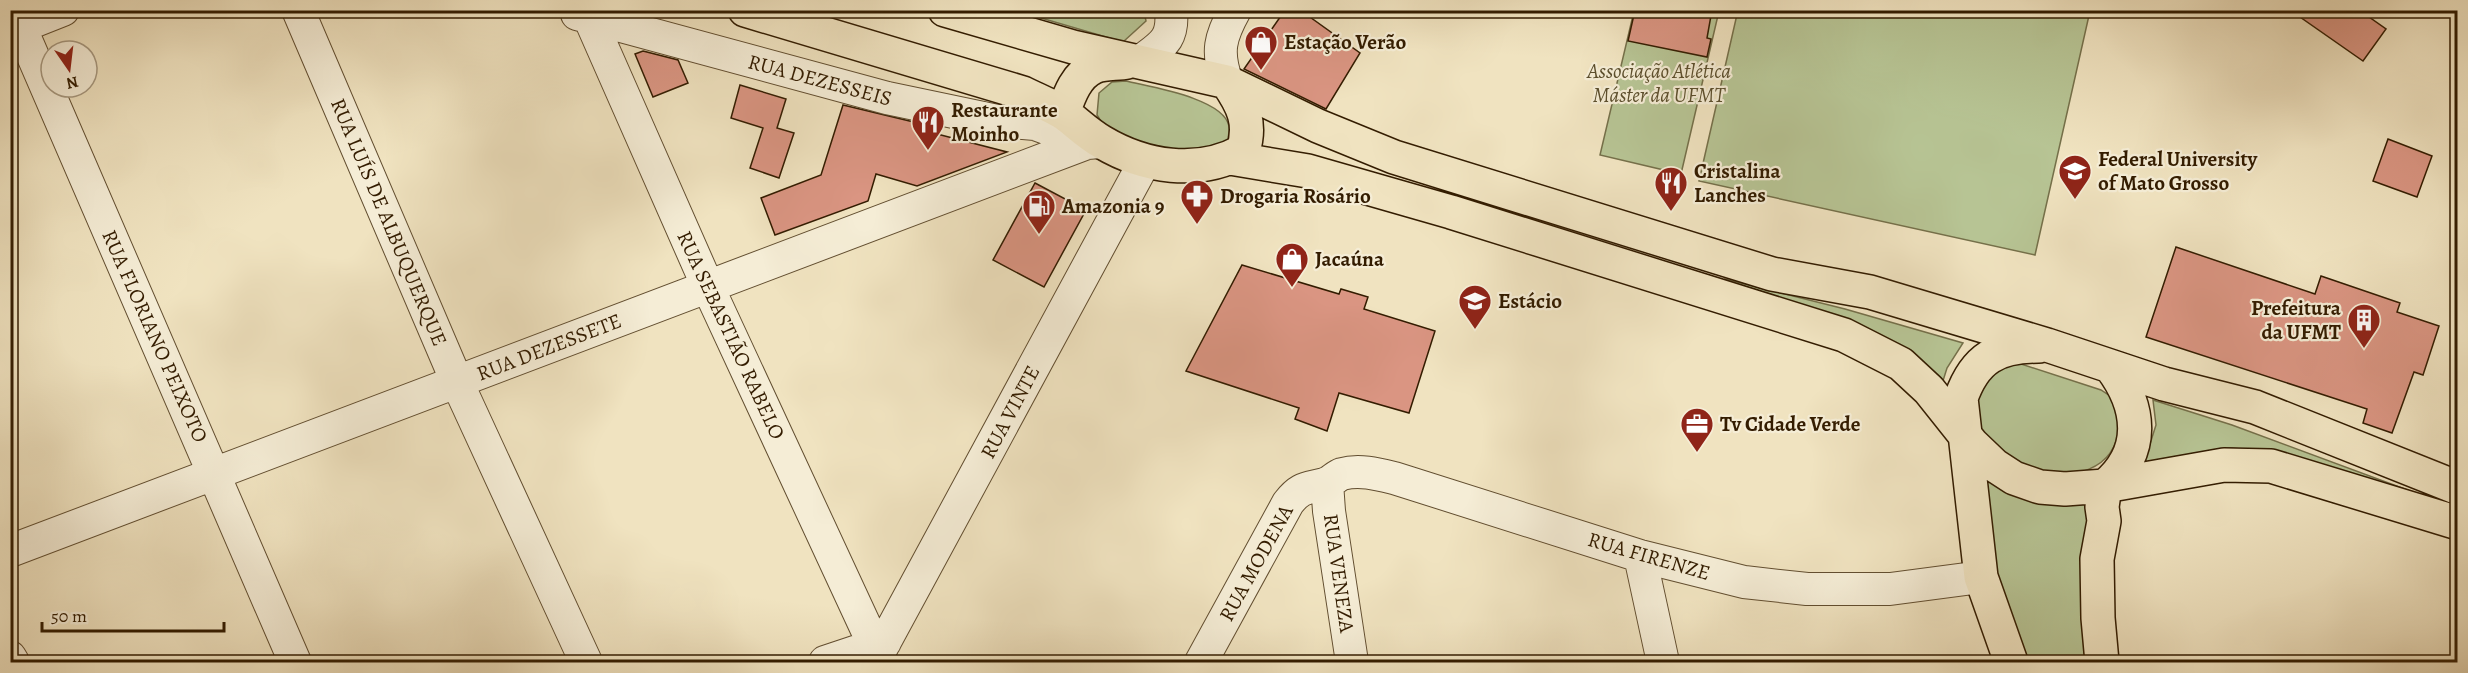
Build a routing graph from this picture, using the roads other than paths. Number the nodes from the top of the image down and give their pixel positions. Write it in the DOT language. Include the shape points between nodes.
graph roads {
  1 [pos="63,10"];
  2 [pos="298,10"];
  3 [pos="745,10"];
  4 [pos="945,10"];
  5 [pos="1171,10"];
  6 [pos="1235,10"];
  7 [pos="581,13"];
  8 [pos="14,23"];
  9 [pos="1141,61"];
  10 [pos="1227,82"];
  11 [pos="1064,113"];
  12 [pos="1094,142"];
  13 [pos="1230,158"];
  14 [pos="1144,161"];
  15 [pos="708,287"];
  16 [pos="2048,345"];
  17 [pos="2111,367"];
  18 [pos="457,382"];
  19 [pos="1965,432"];
  20 [pos="215,474"];
  21 [pos="1327,483"];
  22 [pos="2105,486"];
  23 [pos="2457,488"];
  24 [pos="2457,523"];
  25 [pos="10,551"];
  26 [pos="1640,556"];
  27 [pos="1981,577"];
  28 [pos="880,652"];
  29 [pos="10,657"];
  30 [pos="13,663"];
  31 [pos="295,663"];
  32 [pos="586,663"];
  33 [pos="825,663"];
  34 [pos="1201,663"];
  35 [pos="1352,663"];
  36 [pos="1663,663"];
  37 [pos="2011,663"];
  38 [pos="2102,663"];
  1 -- 8 [label="street"];
  2 -- 18 [label="street, RUA LUÍS DE ALBUQUERQUE"];
  3 -- 11 [label="main road" via="1023,93"];
  4 -- 9 [label="main road" via="1073,47"];
  5 -- 9 [label="street" via="1173,25 1167,41"];
  6 -- 10 [label="street" via="1223,32 1220,49"];
  7 -- 12 [label="street, RUA DEZESSEIS" via="887,98 997,121 1035,124"];
  7 -- 15 [label="street, RUA SEBASTIÃO RABELO"];
  8 -- 20 [label="street, RUA FLORIANO PEIXOTO"];
  9 -- 10 [label="main road"];
  9 -- 11 [label="main road" via="1094,66 1071,90"];
  10 -- 13 [label="main road" via="1248,123 1243,151"];
  10 -- 16 [label="main road" via="1394,157 1772,274 1870,292"];
  11 -- 12 [label="main road"];
  12 -- 14 [label="main road"];
  12 -- 15 [label="street, RUA DEZESSETE"];
  13 -- 14 [label="main road" via="1191,166"];
  13 -- 19 [label="main road" via="1308,171 1451,212 1844,335 1901,364"];
  14 -- 28 [label="street, RUA VINTE"];
  15 -- 18 [label="street, RUA DEZESSETE"];
  15 -- 28 [label="street, RUA SEBASTIÃO RABELO"];
  16 -- 17 [label="main road"];
  16 -- 19 [label="main road" via="2006,349 1979,365 1961,398"];
  17 -- 22 [label="main road" via="2125,389 2136,424 2124,466"];
  17 -- 23 [label="main road" via="2255,407"];
  18 -- 20 [label="street, RUA DEZESSETE"];
  18 -- 32 [label="street, RUA LUÍS DE ALBUQUERQUE"];
  19 -- 22 [label="main road" via="1994,465 2014,478 2040,487"];
  19 -- 27 [label="main road"];
  20 -- 25 [label="street, RUA DEZESSETE"];
  20 -- 31 [label="street, RUA FLORIANO PEIXOTO"];
  21 -- 26 [label="street, RUA FIRENZE" via="1341,474 1358,472 1394,478"];
  21 -- 34 [label="street, RUA MODENA" via="1296,492 1288,503"];
  21 -- 35 [label="street, RUA VENEZA"];
  22 -- 24 [label="main road" via="2224,465 2271,466"];
  22 -- 38 [label="main road" via="2097,559"];
  26 -- 27 [label="street, RUA FIRENZE" via="1744,582 1807,589 1890,589"];
  26 -- 36 [label="street"];
  27 -- 37 [label="main road"];
  28 -- 33 [label="street"];
  29 -- 30 [label="street"];
}
